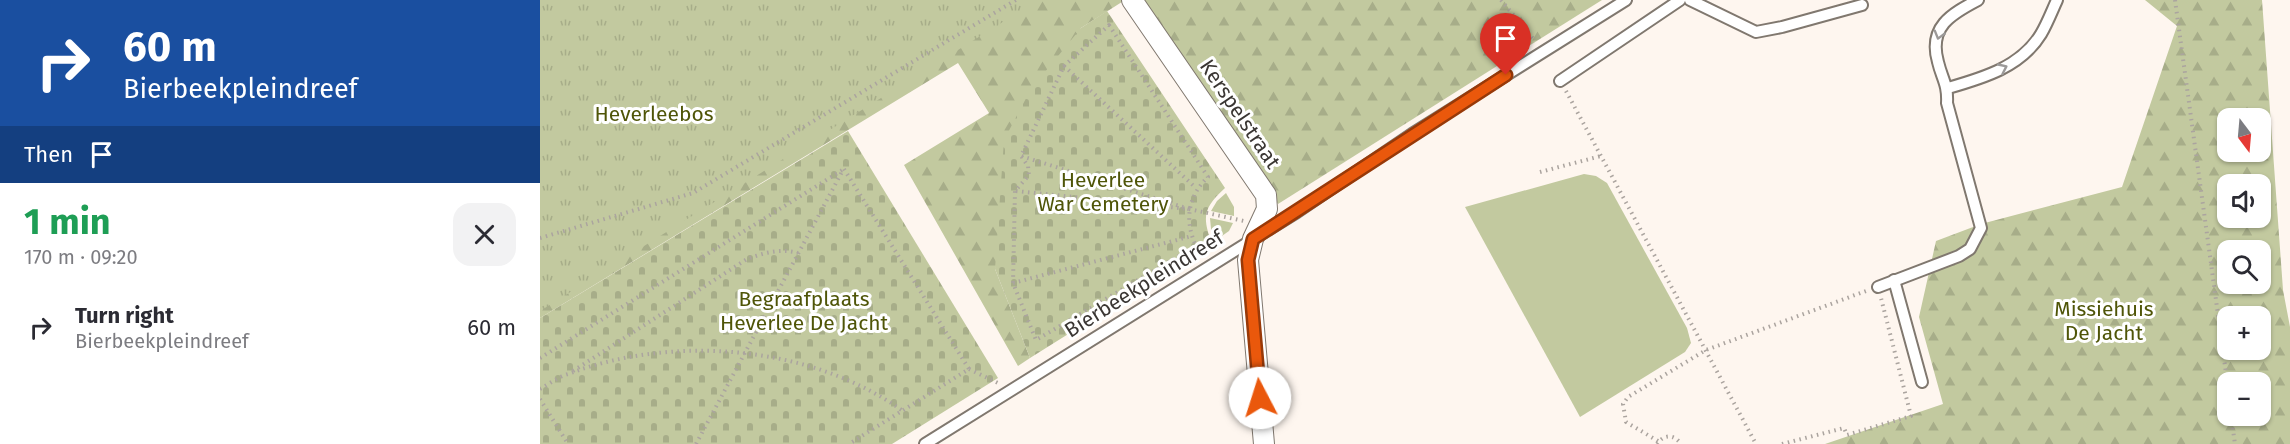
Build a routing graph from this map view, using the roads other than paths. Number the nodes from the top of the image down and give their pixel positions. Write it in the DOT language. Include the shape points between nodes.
graph roads {
  1 [pos="1132,0"];
  2 [pos="1626,0"];
  3 [pos="1680,0"];
  4 [pos="1690,0"];
  5 [pos="1978,0"];
  6 [pos="2057,0"];
  7 [pos="1862,5"];
  8 [pos="1560,81"];
  9 [pos="1948,88"];
  10 [pos="1256,232"];
  11 [pos="1894,280"];
  12 [pos="1878,287"];
  13 [pos="1922,382"];
  14 [pos="925,444"];
  15 [pos="1264,444"];
  1 -- 10 [label="street, Kerspelstraat" via="1266,195 1267,209"];
  2 -- 10 [label="lane, Bierbeekpleindreef"];
  3 -- 8 [label="lane"];
  4 -- 7 [label="lane" via="1756,32"];
  5 -- 9 [label="lane, one-way" via="1945,20 1937,34 1938,63"];
  9 -- 6 [label="lane, one-way" via="2014,63 2029,51"];
  9 -- 11 [label="lane" via="1947,103 1981,228 1970,249 1959,256"];
  10 -- 14 [label="lane, Bierbeekpleindreef"];
  10 -- 15 [label="street, Kerspelstraat" via="1248,260"];
  11 -- 12 [label="lane"];
  11 -- 13 [label="lane"];
}
